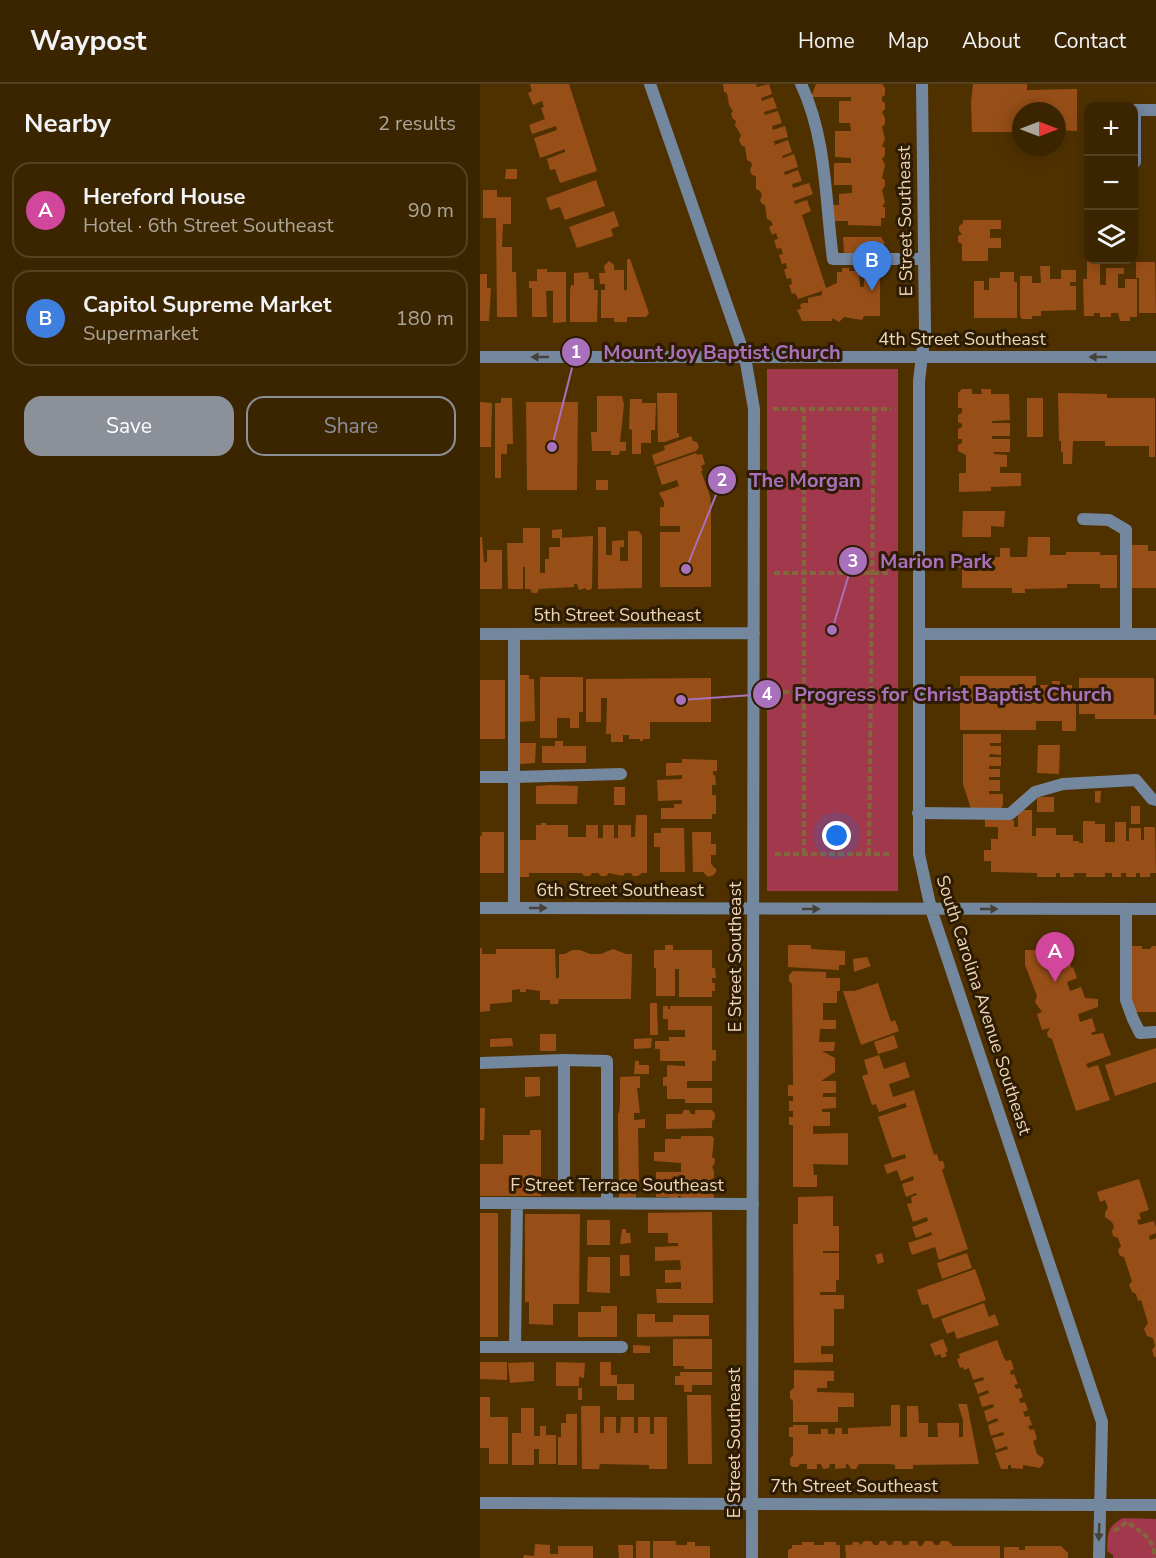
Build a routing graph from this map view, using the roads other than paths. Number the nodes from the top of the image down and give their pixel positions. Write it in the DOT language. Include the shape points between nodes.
graph roads {
  1 [pos="650,84"];
  2 [pos="801,84"];
  3 [pos="922,84"];
  4 [pos="1156,110"];
  5 [pos="1135,156"];
  6 [pos="924,259"];
  7 [pos="480,357"];
  8 [pos="746,357"];
  9 [pos="921,357"];
  10 [pos="1156,357"];
  11 [pos="1083,519"];
  12 [pos="753,633"];
  13 [pos="480,634"];
  14 [pos="514,634"];
  15 [pos="919,634"];
  16 [pos="1126,634"];
  17 [pos="1156,634"];
  18 [pos="621,774"];
  19 [pos="480,777"];
  20 [pos="514,777"];
  21 [pos="1156,800"];
  22 [pos="918,813"];
  23 [pos="480,908"];
  24 [pos="514,908"];
  25 [pos="753,908"];
  26 [pos="931,909"];
  27 [pos="1126,909"];
  28 [pos="1156,909"];
  29 [pos="1156,1032"];
  30 [pos="564,1060"];
  31 [pos="480,1063"];
  32 [pos="564,1186"];
  33 [pos="480,1203"];
  34 [pos="517,1203"];
  35 [pos="607,1203"];
  36 [pos="753,1204"];
  37 [pos="515,1346"];
  38 [pos="480,1347"];
  39 [pos="622,1347"];
  40 [pos="480,1503"];
  41 [pos="752,1504"];
  42 [pos="1100,1505"];
  43 [pos="1156,1505"];
  44 [pos="752,1558"];
  45 [pos="1099,1558"];
  1 -- 8 [label="street"];
  2 -- 6 [label="street" via="819,133 833,259"];
  3 -- 6 [label="street, E Street Southeast"];
  4 -- 5 [label="street" via="1135,110"];
  6 -- 9 [label="street, E Street Southeast" via="925,331"];
  8 -- 7 [label="street, 4th Street Southeast, one-way"];
  8 -- 9 [label="street, 4th Street Southeast"];
  8 -- 12 [label="street, E Street Southeast" via="753,409"];
  10 -- 9 [label="street, 4th Street Southeast, one-way"];
  9 -- 15 [label="street, South Carolina Avenue Southeast"];
  11 -- 16 [label="street" via="1110,520 1126,530"];
  12 -- 14 [label="street, 5th Street Southeast"];
  12 -- 25 [label="street, E Street Southeast"];
  13 -- 14 [label="street, 5th Street Southeast"];
  14 -- 20 [label="street"];
  15 -- 16 [label="street"];
  15 -- 22 [label="street, South Carolina Avenue Southeast"];
  16 -- 17 [label="street"];
  18 -- 20 [label="street"];
  19 -- 20 [label="street"];
  20 -- 24 [label="street"];
  21 -- 22 [label="street" via="1136,780 1073,783 1035,792 1010,814"];
  22 -- 26 [label="street, South Carolina Avenue Southeast" via="920,861"];
  23 -- 24 [label="street, 6th Street Southeast"];
  24 -- 25 [label="street, 6th Street Southeast, one-way"];
  25 -- 26 [label="street, 6th Street Southeast, one-way"];
  25 -- 36 [label="street, E Street Southeast"];
  26 -- 27 [label="street, 6th Street Southeast, one-way"];
  26 -- 42 [label="street, South Carolina Avenue Southeast" via="1102,1422"];
  27 -- 28 [label="street, 6th Street Southeast"];
  27 -- 29 [label="street" via="1126,1000 1140,1032"];
  30 -- 31 [label="street"];
  30 -- 32 [label="street"];
  30 -- 35 [label="street" via="607,1061"];
  33 -- 34 [label="street, F Street Terrace Southeast"];
  34 -- 35 [label="street, F Street Terrace Southeast"];
  34 -- 37 [label="street"];
  35 -- 36 [label="street, F Street Terrace Southeast"];
  36 -- 41 [label="street, E Street Southeast"];
  37 -- 38 [label="street"];
  37 -- 39 [label="street"];
  40 -- 41 [label="street, 7th Street Southeast"];
  41 -- 42 [label="street, 7th Street Southeast"];
  41 -- 44 [label="street, E Street Southeast"];
  42 -- 43 [label="street, 7th Street Southeast"];
  42 -- 45 [label="street, South Carolina Avenue Southeast, one-way"];
}
